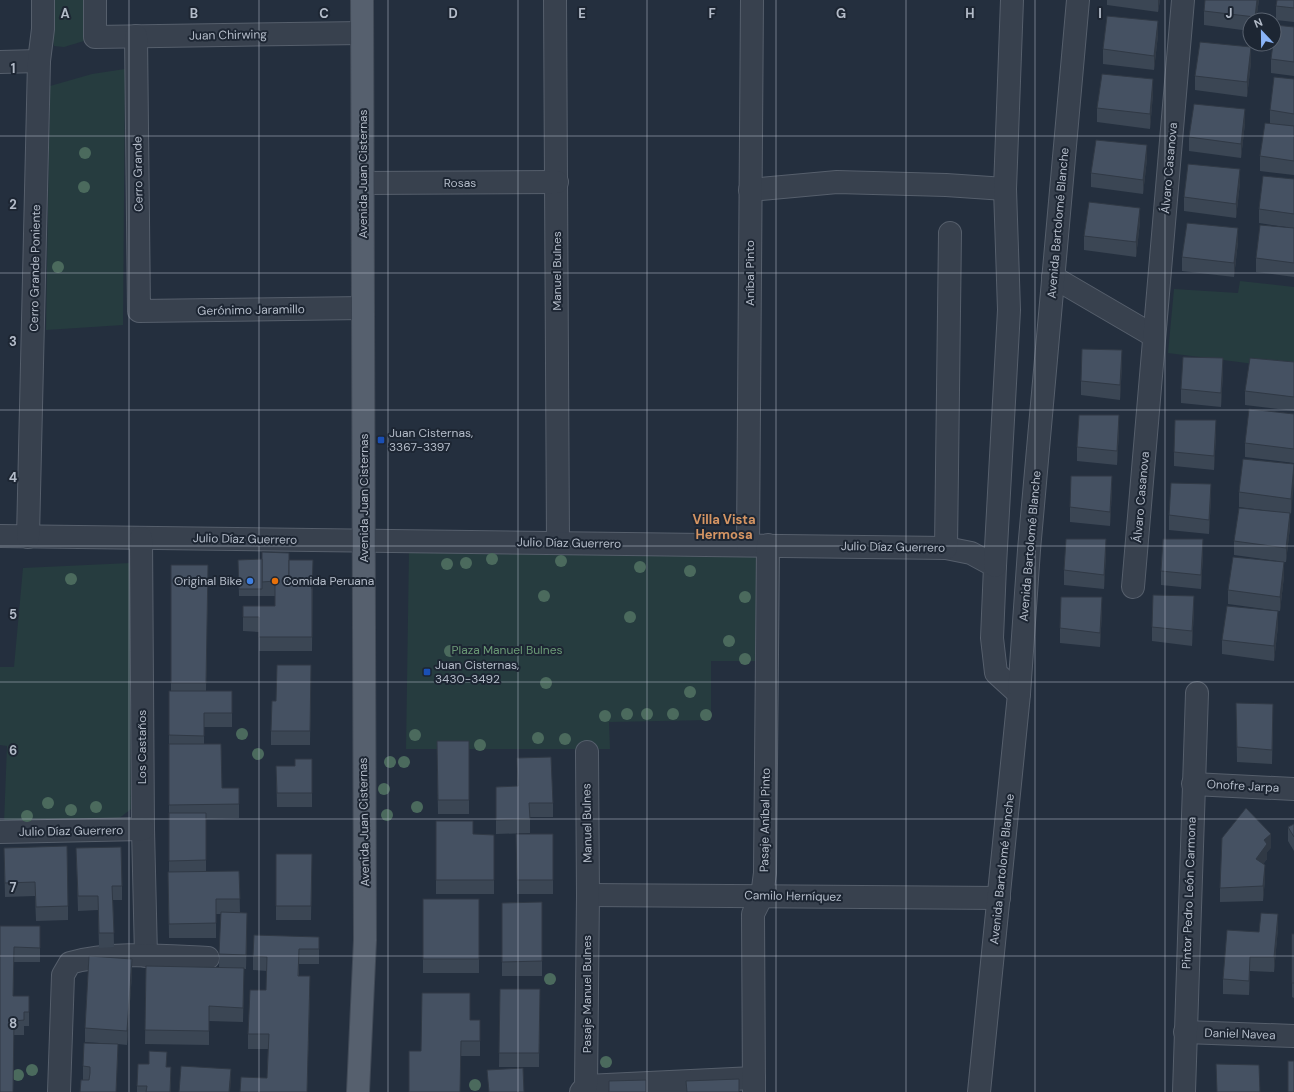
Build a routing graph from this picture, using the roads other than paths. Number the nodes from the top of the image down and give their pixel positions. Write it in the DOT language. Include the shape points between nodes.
graph roads {
  1 [pos="43,0"];
  2 [pos="95,0"];
  3 [pos="362,0"];
  4 [pos="555,0"];
  5 [pos="752,0"];
  6 [pos="1012,0"];
  7 [pos="1078,0"];
  8 [pos="1183,0"];
  9 [pos="362,33"];
  10 [pos="136,36"];
  11 [pos="39,61"];
  12 [pos="0,62"];
  13 [pos="557,182"];
  14 [pos="364,183"];
  15 [pos="1005,189"];
  16 [pos="750,190"];
  17 [pos="950,233"];
  18 [pos="1053,277"];
  19 [pos="363,308"];
  20 [pos="139,311"];
  21 [pos="1154,336"];
  22 [pos="0,536"];
  23 [pos="28,537"];
  24 [pos="141,538"];
  25 [pos="364,541"];
  26 [pos="558,543"];
  27 [pos="758,545"];
  28 [pos="946,548"];
  29 [pos="995,566"];
  30 [pos="1133,587"];
  31 [pos="1196,693"];
  32 [pos="1019,694"];
  33 [pos="587,752"];
  34 [pos="1193,784"];
  35 [pos="1294,789"];
  36 [pos="143,829"];
  37 [pos="0,832"];
  38 [pos="588,895"];
  39 [pos="762,896"];
  40 [pos="999,898"];
  41 [pos="146,956"];
  42 [pos="208,958"];
  43 [pos="1185,1032"];
  44 [pos="1294,1036"];
  45 [pos="754,1085"];
  46 [pos="584,1089"];
  47 [pos="59,1092"];
  48 [pos="358,1092"];
  49 [pos="979,1092"];
  50 [pos="1184,1092"];
  1 -- 11 [label="street, Cerro Grande Poniente"];
  2 -- 10 [label="street, Juan Chirwing" via="95,37"];
  3 -- 9 [label="main road, Avenida Juan Cisternas"];
  4 -- 13 [label="street, Manuel Bulnes"];
  5 -- 16 [label="street, Aníbal Pinto"];
  6 -- 15 [label="street"];
  7 -- 18 [label="street, Avenida Bartolomé Blanche"];
  8 -- 21 [label="street, Álvaro Casanova"];
  9 -- 10 [label="street, Juan Chirwing"];
  9 -- 14 [label="main road, Avenida Juan Cisternas"];
  10 -- 20 [label="street, Cerro Grande"];
  11 -- 12 [label="street"];
  11 -- 23 [label="street, Cerro Grande Poniente"];
  13 -- 14 [label="street, Rosas"];
  13 -- 26 [label="street, Manuel Bulnes"];
  14 -- 19 [label="main road, Avenida Juan Cisternas"];
  15 -- 16 [label="street" via="837,182"];
  15 -- 29 [label="street" via="1009,310"];
  16 -- 27 [label="street, Aníbal Pinto"];
  17 -- 28 [label="street"];
  18 -- 21 [label="street"];
  18 -- 32 [label="street, Avenida Bartolomé Blanche"];
  19 -- 20 [label="street, Gerónimo Jaramillo"];
  19 -- 25 [label="main road, Avenida Juan Cisternas"];
  21 -- 30 [label="street, Álvaro Casanova"];
  22 -- 23 [label="street, Julio Díaz Guerrero"];
  23 -- 24 [label="street, Julio Díaz Guerrero"];
  24 -- 25 [label="street, Julio Díaz Guerrero"];
  24 -- 36 [label="street, Los Castaños"];
  25 -- 26 [label="street, Julio Díaz Guerrero"];
  25 -- 48 [label="main road, Avenida Juan Cisternas" via="365,940"];
  26 -- 27 [label="street, Julio Díaz Guerrero"];
  27 -- 28 [label="street, Julio Díaz Guerrero"];
  27 -- 39 [label="street, Pasaje Aníbal Pinto" via="766,874"];
  28 -- 29 [label="street, Julio Díaz Guerrero" via="971,553"];
  29 -- 32 [label="street" via="992,638 996,673"];
  31 -- 34 [label="street, Pintor Pedro León Carmona"];
  32 -- 40 [label="street, Avenida Bartolomé Blanche"];
  33 -- 38 [label="street, Manuel Bulnes"];
  34 -- 35 [label="street, Onofre Jarpa"];
  34 -- 43 [label="street, Pintor Pedro León Carmona"];
  36 -- 37 [label="street, Julio Díaz Guerrero"];
  36 -- 41 [label="street, Los Castaños"];
  38 -- 39 [label="street, Camilo Herníquez"];
  38 -- 46 [label="street, Pasaje Manuel Bulnes"];
  39 -- 40 [label="street, Camilo Herníquez"];
  39 -- 45 [label="street, Pasaje Aníbal Pinto" via="753,914"];
  40 -- 49 [label="street, Avenida Bartolomé Blanche"];
  41 -- 42 [label="street"];
  41 -- 47 [label="street" via="85,959 70,963 63,975"];
  43 -- 44 [label="street, Daniel Navea"];
  43 -- 50 [label="street, Pintor Pedro León Carmona"];
  45 -- 46 [label="street"];
}
